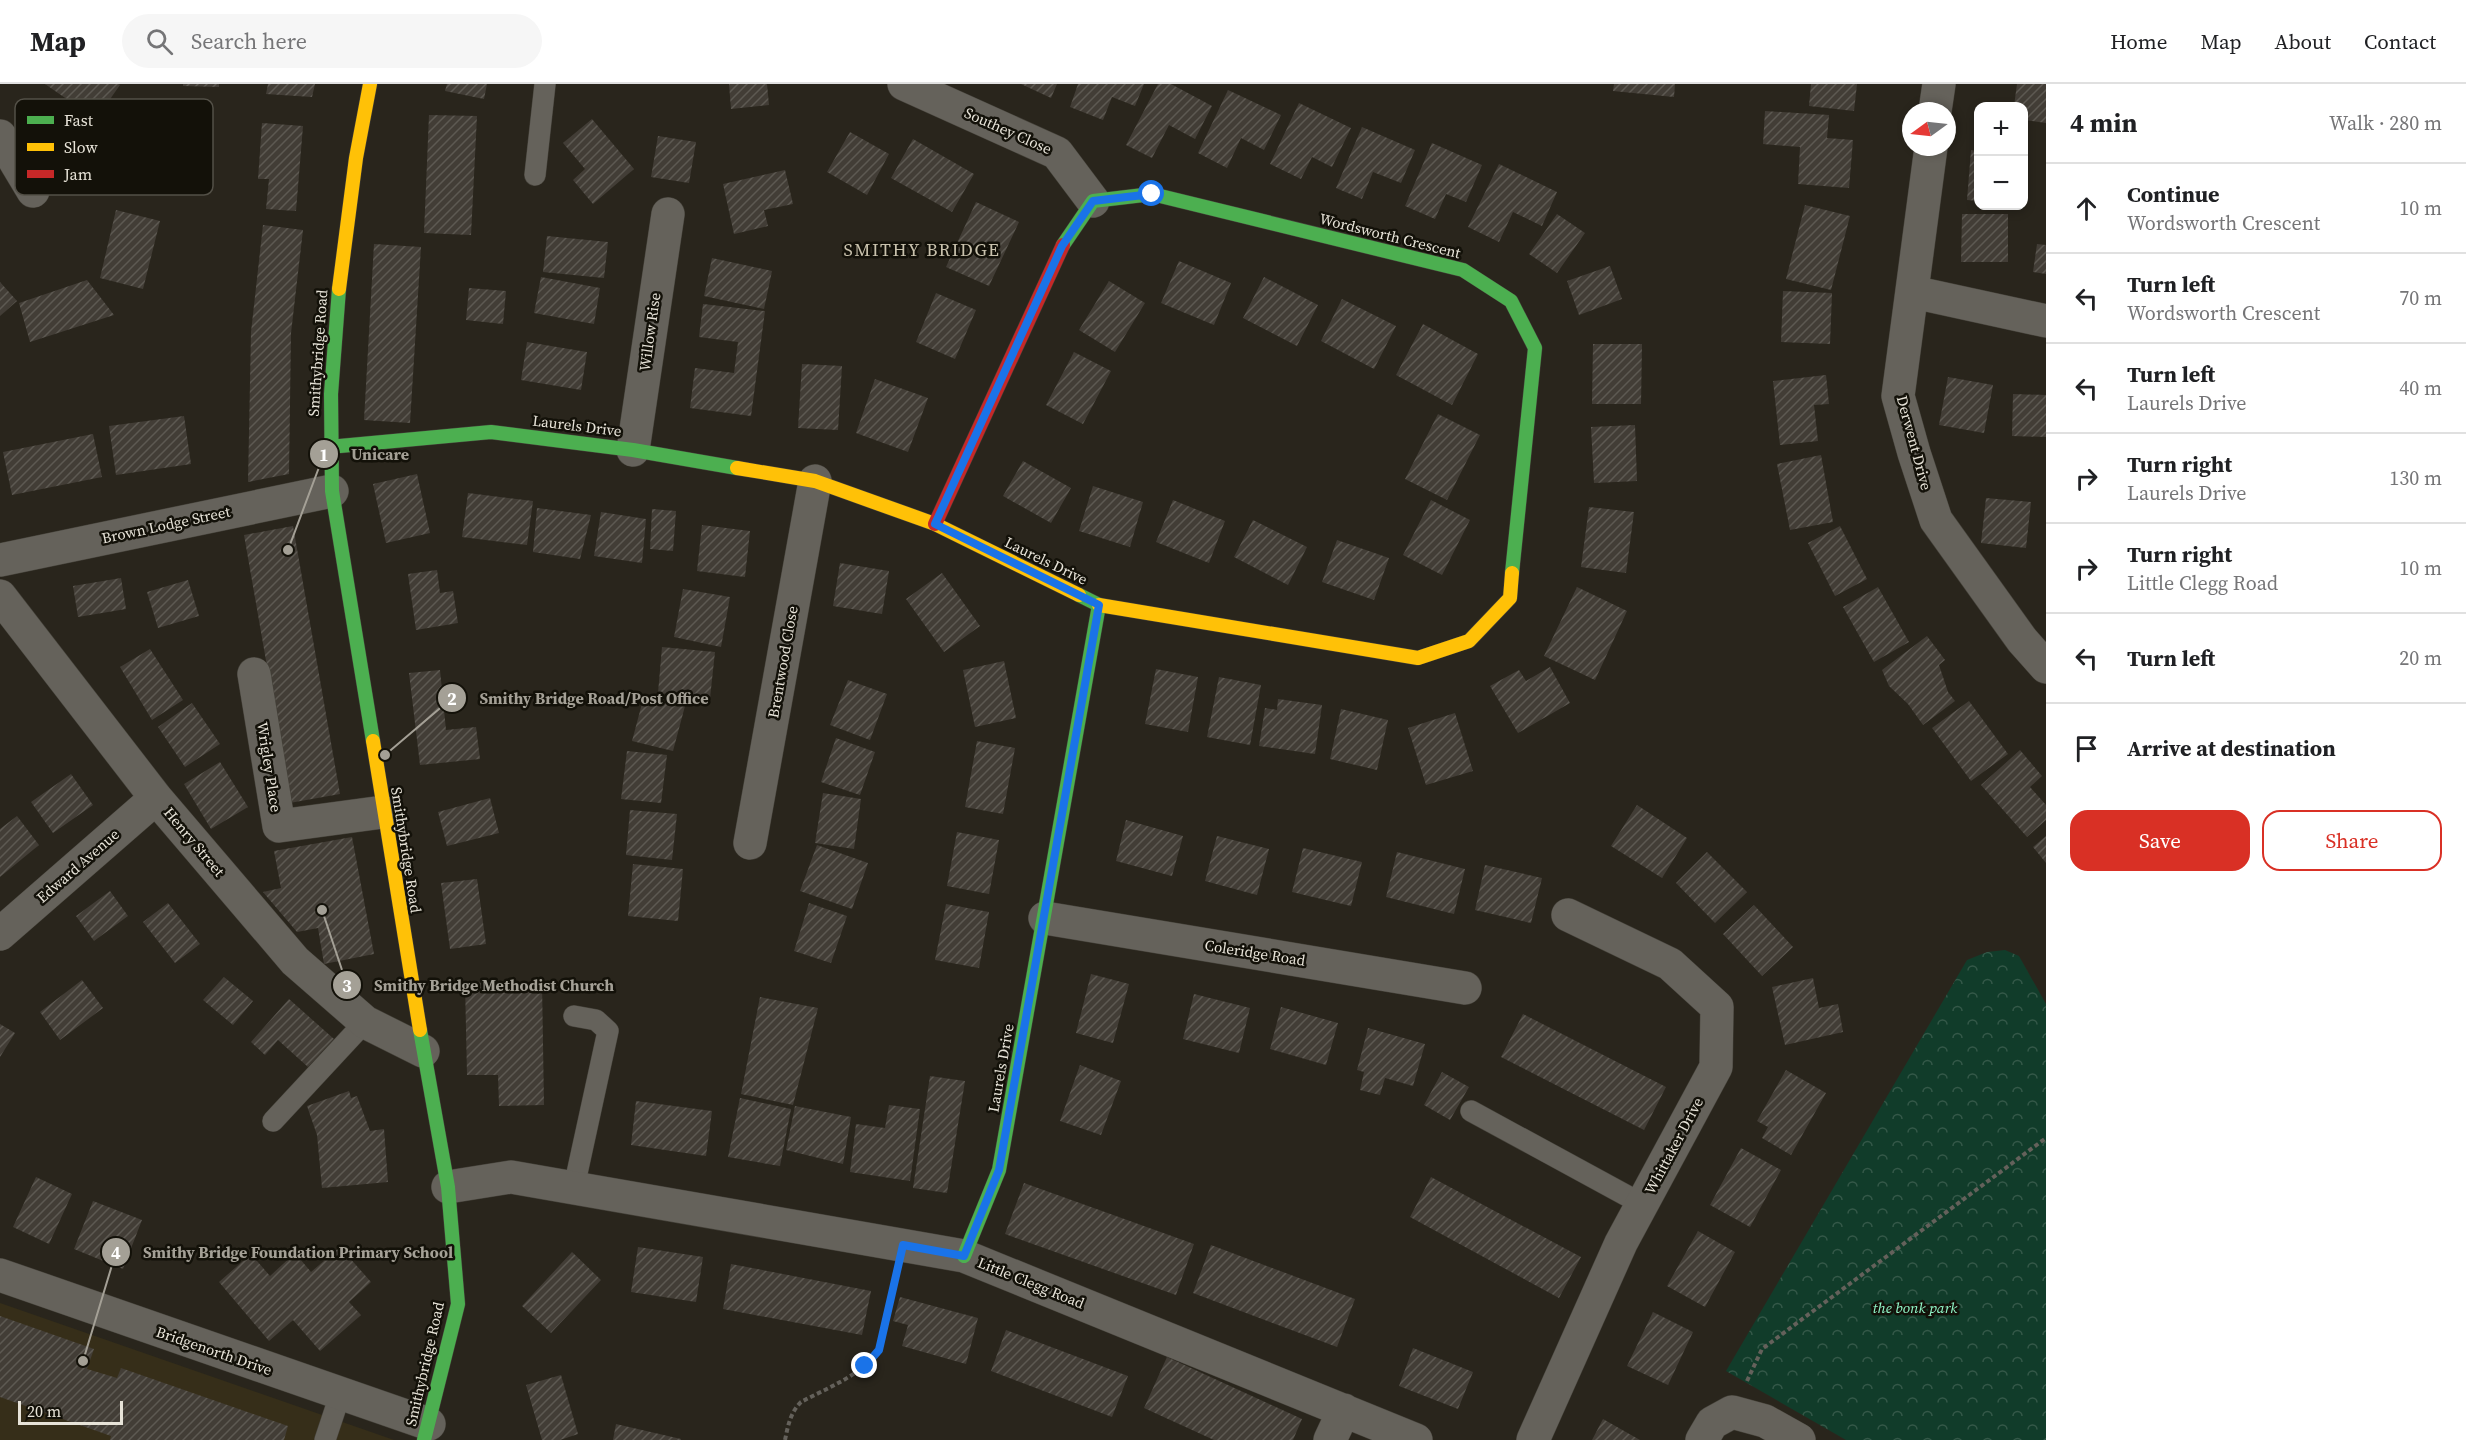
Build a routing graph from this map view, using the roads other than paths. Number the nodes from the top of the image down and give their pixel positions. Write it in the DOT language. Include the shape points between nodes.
graph roads {
  1 [pos="370,84"];
  2 [pos="545,84"];
  3 [pos="904,84"];
  4 [pos="1938,84"];
  5 [pos="1936,102"];
  6 [pos="0,136"];
  7 [pos="1930,156"];
  8 [pos="15,161"];
  9 [pos="535,175"];
  10 [pos="1093,201"];
  11 [pos="668,214"];
  12 [pos="1913,292"];
  13 [pos="2046,321"];
  14 [pos="329,447"];
  15 [pos="633,450"];
  16 [pos="815,481"];
  17 [pos="332,491"];
  18 [pos="935,524"];
  19 [pos="0,560"];
  20 [pos="0,596"];
  21 [pos="1099,605"];
  22 [pos="2046,667"];
  23 [pos="254,674"];
  24 [pos="156,798"];
  25 [pos="383,812"];
  26 [pos="750,843"];
  27 [pos="1568,915"];
  28 [pos="1045,918"];
  29 [pos="0,934"];
  30 [pos="1465,988"];
  31 [pos="574,1016"];
  32 [pos="366,1022"];
  33 [pos="423,1051"];
  34 [pos="1472,1111"];
  35 [pos="273,1121"];
  36 [pos="448,1187"];
  37 [pos="574,1187"];
  38 [pos="1642,1204"];
  39 [pos="964,1256"];
  40 [pos="0,1275"];
  41 [pos="340,1395"];
  42 [pos="1344,1410"];
  43 [pos="427,1432"];
  44 [pos="325,1440"];
  45 [pos="1330,1440"];
  46 [pos="1416,1440"];
  47 [pos="1533,1440"];
  48 [pos="1702,1440"];
  49 [pos="1799,1440"];
  1 -- 14 [label="street, Smithybridge Road" via="360,127 335,317"];
  2 -- 9 [label="lane"];
  3 -- 10 [label="street, Southey Close" via="1058,153"];
  4 -- 5 [label="street"];
  6 -- 8 [label="street"];
  7 -- 12 [label="street, Derwent Drive"];
  10 -- 18 [label="street" via="1062,246"];
  10 -- 21 [label="street, Wordsworth Crescent" via="1152,194 1463,270 1511,301 1535,348 1510,597 1469,641 1418,658"];
  11 -- 15 [label="street, Willow Rise"];
  12 -- 13 [label="street"];
  12 -- 22 [label="street, Derwent Drive" via="1898,396 1936,520 2022,640"];
  14 -- 15 [label="street, Laurels Drive" via="491,432"];
  14 -- 17 [label="street, Smithybridge Road"];
  15 -- 16 [label="street, Laurels Drive"];
  16 -- 18 [label="street, Laurels Drive"];
  16 -- 26 [label="street, Brentwood Close"];
  17 -- 19 [label="street, Brown Lodge Street"];
  17 -- 25 [label="street, Smithybridge Road"];
  18 -- 21 [label="street, Laurels Drive"];
  20 -- 24 [label="street, Henry Street"];
  21 -- 28 [label="street, Laurels Drive"];
  23 -- 25 [label="street, Wrigley Place" via="279,826"];
  24 -- 29 [label="street, Edward Avenue"];
  24 -- 32 [label="street, Henry Street" via="295,961"];
  25 -- 33 [label="street, Smithybridge Road"];
  27 -- 38 [label="street, Whittaker Drive" via="1670,964 1717,1007 1716,1067"];
  28 -- 30 [label="street, Coleridge Road"];
  28 -- 39 [label="street, Laurels Drive" via="999,1170"];
  31 -- 37 [label="lane" via="596,1020 608,1031"];
  32 -- 33 [label="street, Henry Street"];
  32 -- 35 [label="lane"];
  33 -- 36 [label="street, Smithybridge Road"];
  34 -- 38 [label="lane"];
  36 -- 37 [label="street, Little Clegg Road" via="510,1177"];
  36 -- 43 [label="street, Smithybridge Road" via="458,1304"];
  37 -- 39 [label="street, Little Clegg Road"];
  38 -- 47 [label="street, Whittaker Drive"];
  39 -- 42 [label="street, Little Clegg Road"];
  40 -- 41 [label="street, Bridgenorth Drive"];
  41 -- 43 [label="street, Bridgenorth Drive"];
  41 -- 44 [label="lane"];
  42 -- 45 [label="street"];
  42 -- 46 [label="street, Little Clegg Road"];
  48 -- 49 [label="street" via="1712,1423 1732,1412 1766,1421"];
}
